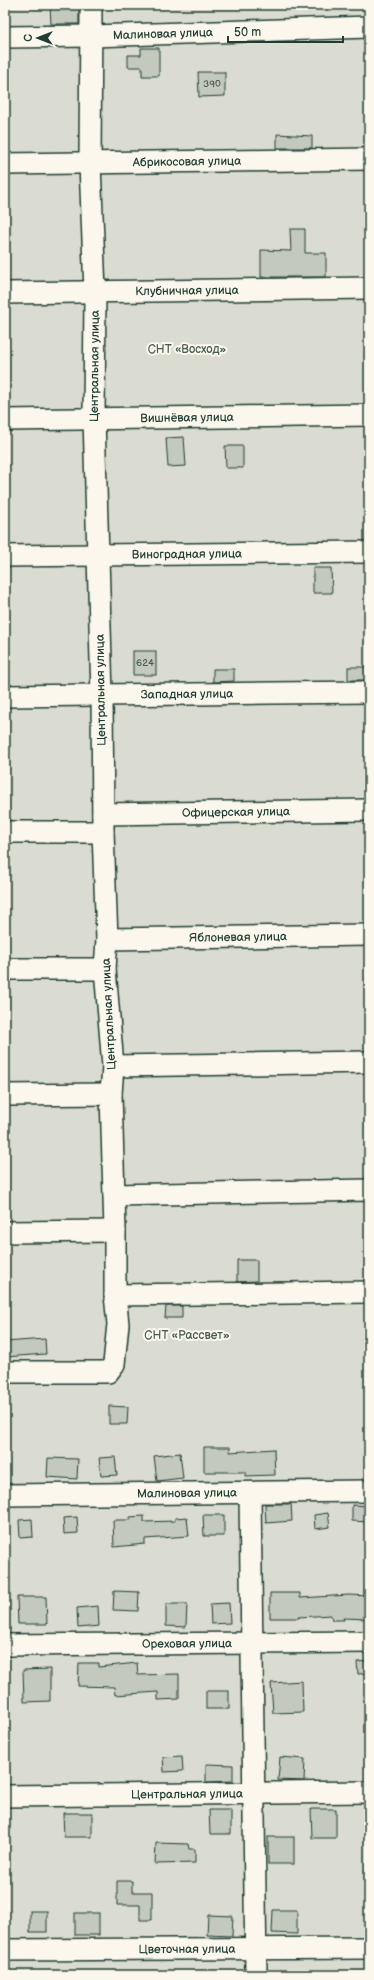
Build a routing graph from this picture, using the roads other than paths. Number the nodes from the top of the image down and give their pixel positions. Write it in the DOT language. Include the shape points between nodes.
graph roads {
  1 [pos="91,5"];
  2 [pos="369,27"];
  3 [pos="92,36"];
  4 [pos="5,37"];
  5 [pos="369,159"];
  6 [pos="90,163"];
  7 [pos="5,164"];
  8 [pos="369,288"];
  9 [pos="95,292"];
  10 [pos="5,293"];
  11 [pos="369,415"];
  12 [pos="94,418"];
  13 [pos="5,420"];
  14 [pos="369,552"];
  15 [pos="98,555"];
  16 [pos="5,556"];
  17 [pos="369,692"];
  18 [pos="102,695"];
  19 [pos="5,696"];
  20 [pos="369,810"];
  21 [pos="103,823"];
  22 [pos="5,832"];
  23 [pos="369,935"];
  24 [pos="107,939"];
  25 [pos="5,969"];
  26 [pos="105,969"];
  27 [pos="369,1062"];
  28 [pos="113,1066"];
  29 [pos="112,1094"];
  30 [pos="5,1095"];
  31 [pos="369,1190"];
  32 [pos="114,1194"];
  33 [pos="115,1231"];
  34 [pos="5,1232"];
  35 [pos="369,1292"];
  36 [pos="115,1295"];
  37 [pos="5,1372"];
  38 [pos="369,1491"];
  39 [pos="250,1493"];
  40 [pos="5,1495"];
  41 [pos="369,1642"];
  42 [pos="253,1643"];
  43 [pos="5,1645"];
  44 [pos="369,1792"];
  45 [pos="253,1793"];
  46 [pos="5,1796"];
  47 [pos="369,1948"];
  48 [pos="256,1949"];
  49 [pos="5,1950"];
  50 [pos="256,1975"];
  1 -- 3 [label="street, Центральная улица"];
  2 -- 3 [label="street, Малиновая улица"];
  3 -- 4 [label="street, Малиновая улица"];
  3 -- 6 [label="street, Центральная улица"];
  5 -- 6 [label="street, Абрикосовая улица"];
  6 -- 7 [label="street, Абрикосовая улица"];
  6 -- 9 [label="street, Центральная улица"];
  8 -- 9 [label="street, Клубничная улица"];
  9 -- 10 [label="street, Клубничная улица"];
  9 -- 12 [label="street, Центральная улица"];
  11 -- 12 [label="street, Вишнёвая улица"];
  12 -- 13 [label="street, Вишнёвая улица"];
  12 -- 15 [label="street, Центральная улица"];
  14 -- 15 [label="street, Виноградная улица"];
  15 -- 16 [label="street, Виноградная улица"];
  15 -- 18 [label="street, Центральная улица"];
  17 -- 18 [label="street, Западная улица"];
  18 -- 19 [label="street, Западная улица"];
  18 -- 21 [label="street, Центральная улица"];
  20 -- 21 [label="street, Офицерская улица"];
  21 -- 22 [label="street, Офицерская улица"];
  21 -- 24 [label="street, Центральная улица"];
  23 -- 24 [label="street, Яблоневая улица"];
  24 -- 26 [label="street, Центральная улица"];
  25 -- 26 [label="street"];
  26 -- 28 [label="street, Центральная улица"];
  27 -- 28 [label="street"];
  28 -- 29 [label="street, Центральная улица"];
  29 -- 30 [label="street"];
  29 -- 32 [label="street, Центральная улица"];
  31 -- 32 [label="street"];
  32 -- 33 [label="street, Центральная улица"];
  33 -- 34 [label="street"];
  33 -- 36 [label="street, Центральная улица"];
  35 -- 36 [label="street"];
  36 -- 37 [label="street, Центральная улица" via="118,1324 116,1353 114,1364 108,1372"];
  38 -- 39 [label="street, Малиновая улица"];
  39 -- 40 [label="street, Малиновая улица"];
  39 -- 42 [label="street"];
  41 -- 42 [label="street, Ореховая улица"];
  42 -- 43 [label="street, Ореховая улица"];
  42 -- 45 [label="street"];
  44 -- 45 [label="street, Центральная улица"];
  45 -- 46 [label="street, Центральная улица"];
  45 -- 48 [label="street"];
  47 -- 48 [label="street, Цветочная улица"];
  48 -- 49 [label="street, Цветочная улица"];
  48 -- 50 [label="street"];
}
